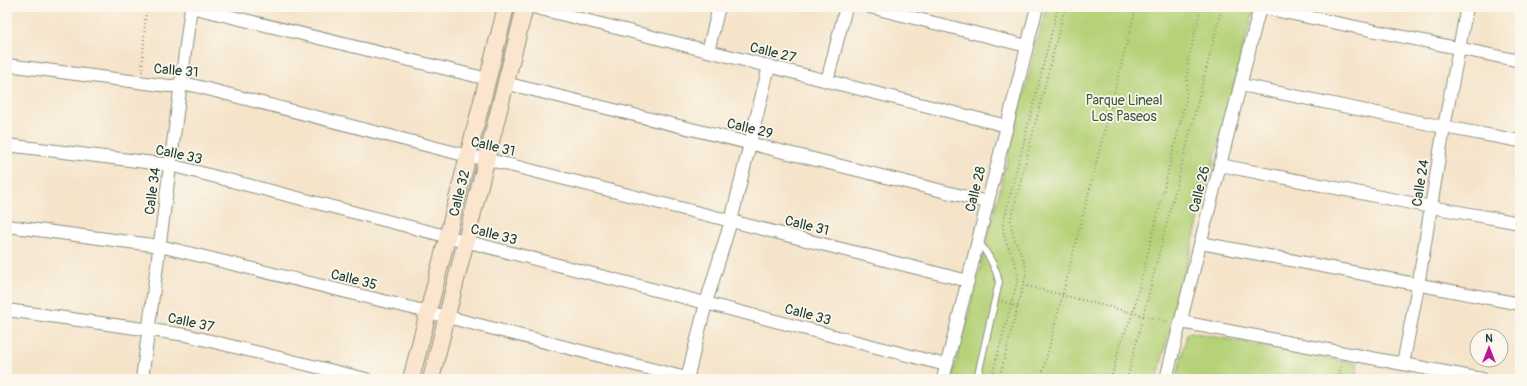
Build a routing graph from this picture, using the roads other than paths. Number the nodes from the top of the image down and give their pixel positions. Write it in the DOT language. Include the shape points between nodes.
graph roads {
  1 [pos="191,7"];
  2 [pos="506,7"];
  3 [pos="525,7"];
  4 [pos="532,7"];
  5 [pos="719,7"];
  6 [pos="846,7"];
  7 [pos="870,7"];
  8 [pos="1037,7"];
  9 [pos="1260,7"];
  10 [pos="1467,7"];
  11 [pos="1027,46"];
  12 [pos="1460,49"];
  13 [pos="708,51"];
  14 [pos="1520,61"];
  15 [pos="7,65"];
  16 [pos="768,66"];
  17 [pos="488,79"];
  18 [pos="827,81"];
  19 [pos="506,83"];
  20 [pos="1241,84"];
  21 [pos="181,85"];
  22 [pos="1007,126"];
  23 [pos="1444,126"];
  24 [pos="1520,141"];
  25 [pos="750,143"];
  26 [pos="7,145"];
  27 [pos="468,156"];
  28 [pos="486,159"];
  29 [pos="170,165"];
  30 [pos="1220,165"];
  31 [pos="988,202"];
  32 [pos="1431,207"];
  33 [pos="731,221"];
  34 [pos="1520,223"];
  35 [pos="7,226"];
  36 [pos="447,237"];
  37 [pos="978,241"];
  38 [pos="465,242"];
  39 [pos="1201,242"];
  40 [pos="160,246"];
  41 [pos="968,281"];
  42 [pos="1418,286"];
  43 [pos="706,302"];
  44 [pos="1520,304"];
  45 [pos="7,310"];
  46 [pos="428,312"];
  47 [pos="446,317"];
  48 [pos="1181,322"];
  49 [pos="149,329"];
  50 [pos="1403,364"];
  51 [pos="946,366"];
  52 [pos="142,379"];
  53 [pos="366,379"];
  54 [pos="411,379"];
  55 [pos="431,379"];
  56 [pos="688,379"];
  57 [pos="943,379"];
  58 [pos="977,379"];
  59 [pos="1166,379"];
  60 [pos="1482,379"];
  1 -- 17 [label="street"];
  1 -- 21 [label="street, Calle 34"];
  2 -- 17 [label="street, Calle 32"];
  3 -- 19 [label="street, Calle 32"];
  4 -- 13 [label="street, Calle 27"];
  5 -- 13 [label="street"];
  6 -- 18 [label="street"];
  7 -- 11 [label="street"];
  8 -- 11 [label="street, Calle 28"];
  9 -- 12 [label="street"];
  9 -- 20 [label="street, Calle 26"];
  10 -- 12 [label="street, Calle 24"];
  11 -- 22 [label="street, Calle 28"];
  12 -- 14 [label="street"];
  12 -- 23 [label="street, Calle 24"];
  13 -- 16 [label="street, Calle 27"];
  15 -- 21 [label="street, Calle 31" via="169,86"];
  16 -- 18 [label="street, Calle 27"];
  16 -- 25 [label="street"];
  17 -- 27 [label="street, Calle 32"];
  18 -- 22 [label="street, Calle 27"];
  19 -- 25 [label="street, Calle 29"];
  19 -- 28 [label="street, Calle 32"];
  20 -- 23 [label="street"];
  20 -- 30 [label="street, Calle 26"];
  21 -- 27 [label="street, Calle 31" via="192,85"];
  21 -- 29 [label="street, Calle 34"];
  22 -- 31 [label="street, Calle 28"];
  23 -- 24 [label="street"];
  23 -- 32 [label="street, Calle 24"];
  25 -- 31 [label="street, Calle 29"];
  25 -- 33 [label="street"];
  26 -- 29 [label="street, Calle 33"];
  27 -- 28 [label="street, Calle 31"];
  27 -- 36 [label="street, Calle 32"];
  28 -- 33 [label="street, Calle 31"];
  28 -- 38 [label="street, Calle 32"];
  29 -- 36 [label="street, Calle 33"];
  29 -- 40 [label="street, Calle 34"];
  30 -- 32 [label="street"];
  30 -- 39 [label="street, Calle 26"];
  31 -- 37 [label="street, Calle 28"];
  32 -- 34 [label="street"];
  32 -- 42 [label="street, Calle 24"];
  33 -- 41 [label="street, Calle 31"];
  33 -- 43 [label="street"];
  35 -- 40 [label="street, Calle 35"];
  36 -- 38 [label="street, Calle 33"];
  36 -- 46 [label="street, Calle 32"];
  37 -- 41 [label="street, Calle 28"];
  37 -- 58 [label="lane" via="993,263 999,282"];
  38 -- 43 [label="street, Calle 33"];
  38 -- 47 [label="street, Calle 32"];
  39 -- 42 [label="street"];
  39 -- 48 [label="street, Calle 26"];
  40 -- 46 [label="street, Calle 35"];
  40 -- 49 [label="street, Calle 34"];
  41 -- 51 [label="street, Calle 28"];
  42 -- 44 [label="street"];
  42 -- 50 [label="street, Calle 24"];
  43 -- 51 [label="street, Calle 33"];
  43 -- 56 [label="street"];
  45 -- 49 [label="street, Calle 37"];
  46 -- 47 [label="street, Calle 35"];
  46 -- 54 [label="street, Calle 32"];
  47 -- 55 [label="street, Calle 32"];
  47 -- 56 [label="street, Calle 35"];
  48 -- 50 [label="street"];
  48 -- 59 [label="street, Calle 26"];
  49 -- 52 [label="street, Calle 34"];
  49 -- 53 [label="street, Calle 37" via="186,335"];
  50 -- 60 [label="street"];
  51 -- 57 [label="street, Calle 28"];
}
